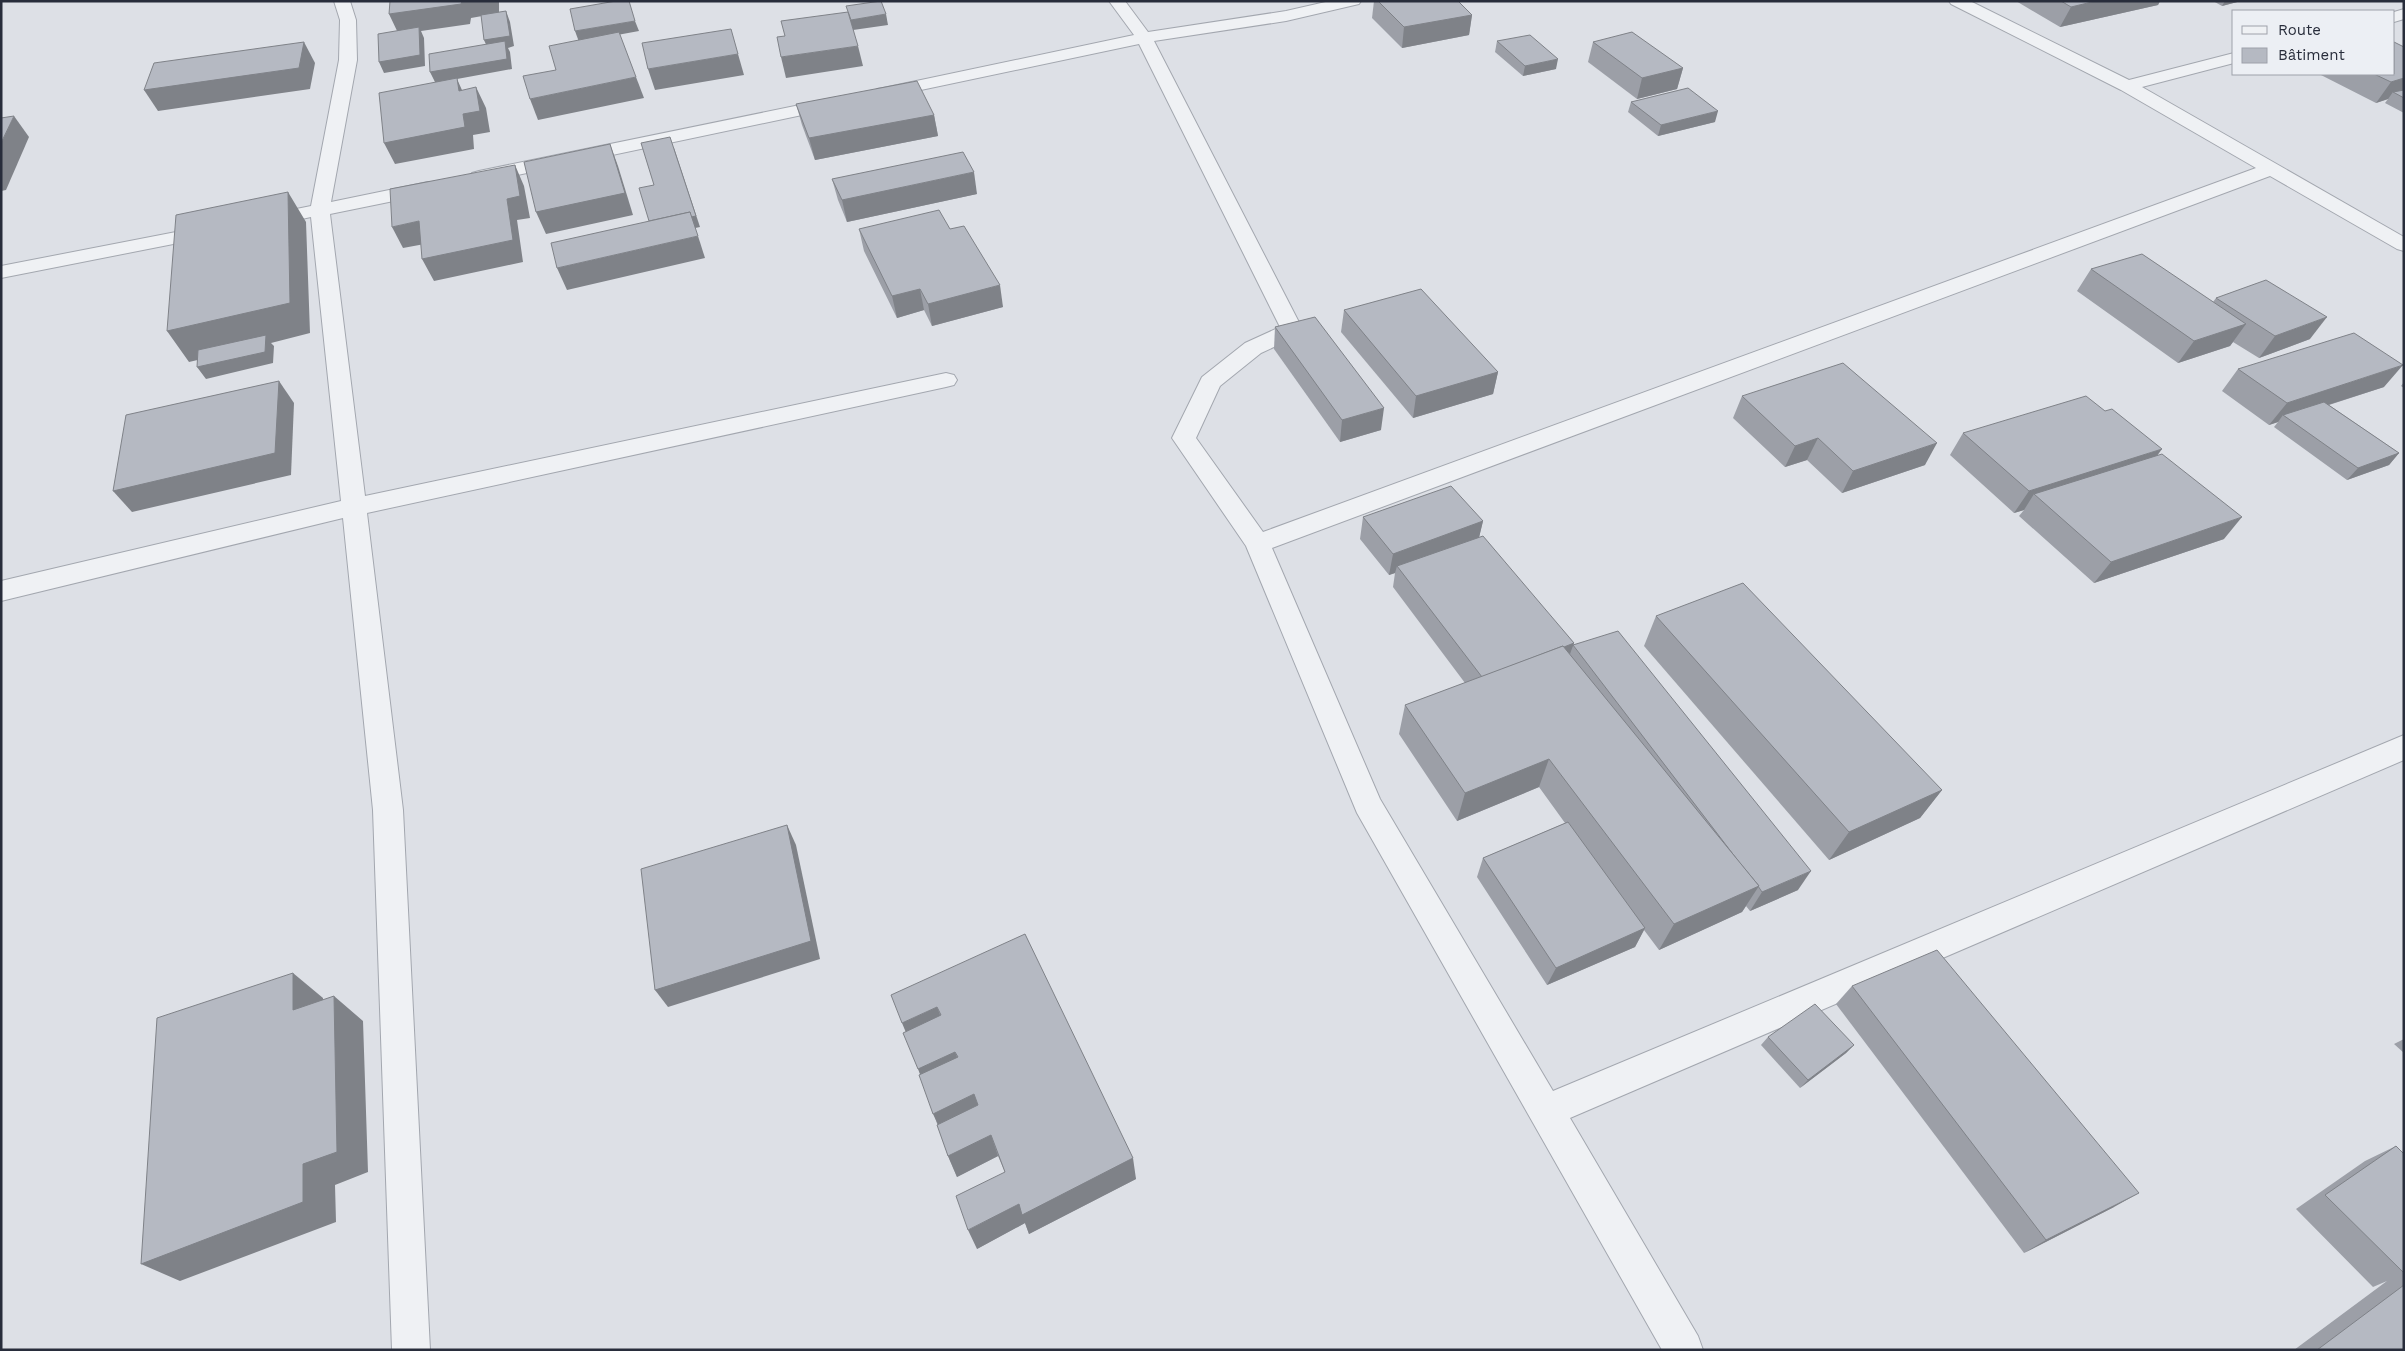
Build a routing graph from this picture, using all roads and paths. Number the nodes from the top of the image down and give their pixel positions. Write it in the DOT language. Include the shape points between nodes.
graph roads {
  1 [pos="342,1"];
  2 [pos="1116,1"];
  3 [pos="1353,1"];
  4 [pos="1956,1"];
  5 [pos="1144,38"];
  6 [pos="2232,59"];
  7 [pos="2127,86"];
  8 [pos="870,96"];
  9 [pos="851,100"];
  10 [pos="2271,169"];
  11 [pos="460,182"];
  12 [pos="441,185"];
  13 [pos="320,210"];
  14 [pos="2404,245"];
  15 [pos="1,272"];
  16 [pos="946,380"];
  17 [pos="353,507"];
  18 [pos="1258,544"];
  19 [pos="1,591"];
  20 [pos="2404,747"];
  21 [pos="1546,1111"];
  22 [pos="411,1350"];
  23 [pos="1684,1350"];
  1 -- 13 [label="street" via="348,20 348,60"];
  2 -- 5 [label="street"];
  3 -- 5 [label="street" via="1286,16"];
  4 -- 7 [label="street"];
  5 -- 8 [label="street"];
  5 -- 18 [label="street" via="1292,330 1252,348 1210,382 1184,438"];
  6 -- 7 [label="street"];
  7 -- 10 [label="street"];
  9 -- 11 [label="street"];
  10 -- 14 [label="street"];
  10 -- 18 [label="street"];
  12 -- 13 [label="street"];
  13 -- 15 [label="street"];
  13 -- 17 [label="street"];
  16 -- 17 [label="street"];
  17 -- 19 [label="street"];
  17 -- 22 [label="street" via="388,810"];
  18 -- 21 [label="street" via="1367,804"];
  20 -- 21 [label="street"];
  21 -- 23 [label="street"];
}
